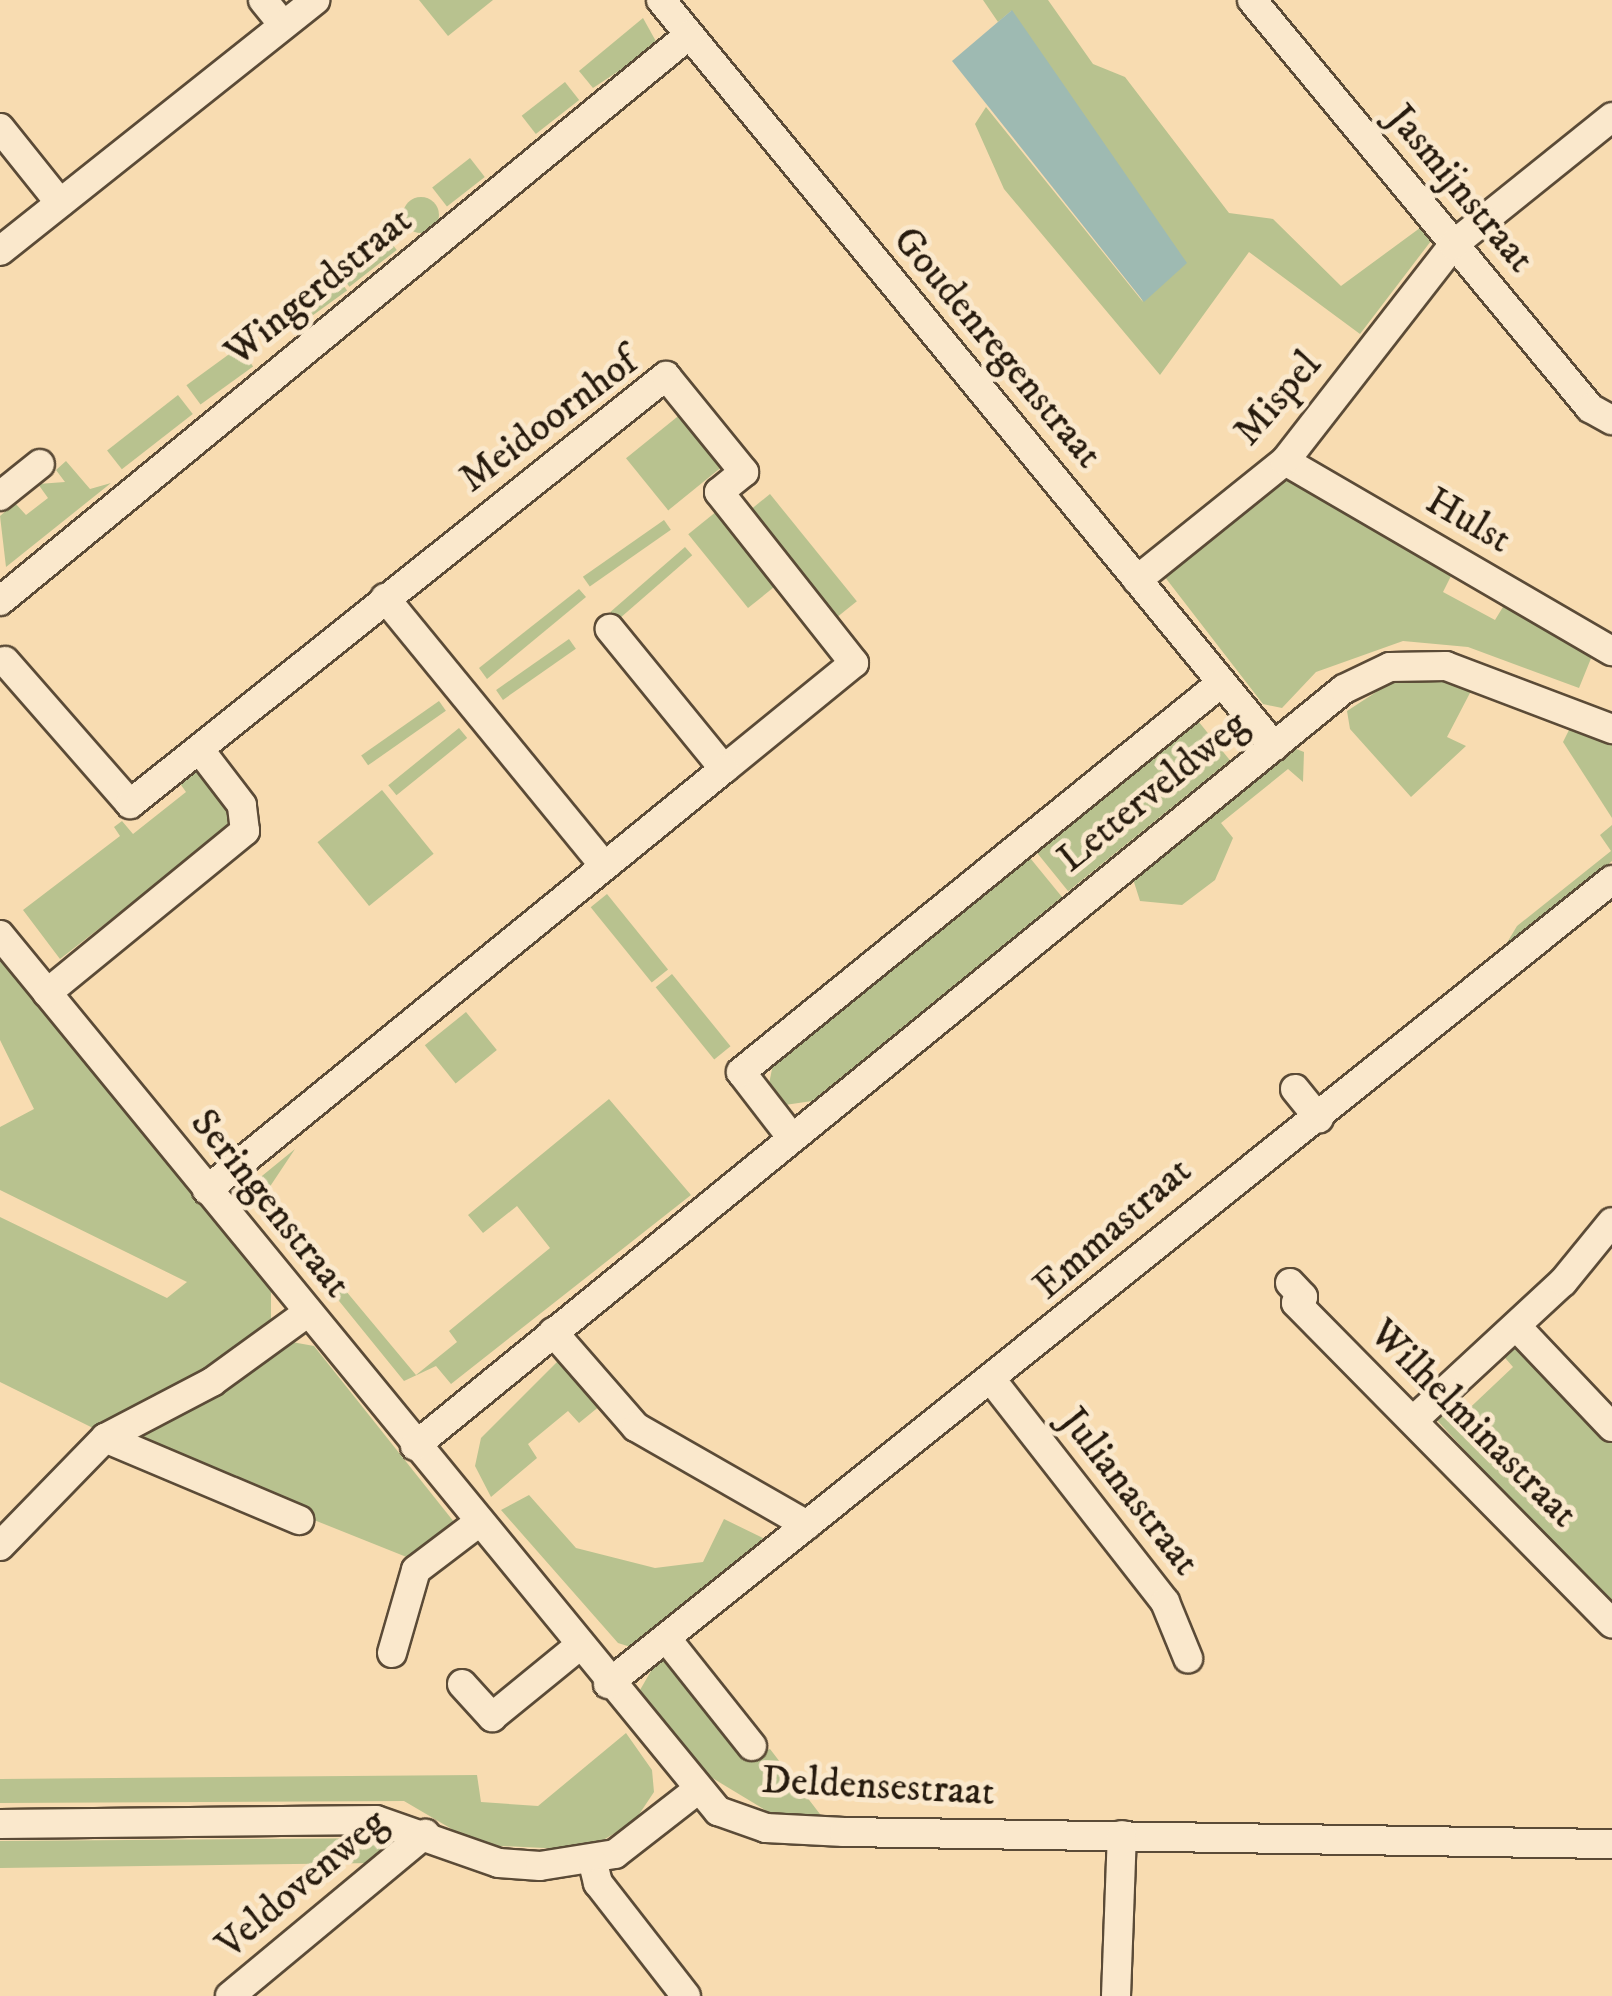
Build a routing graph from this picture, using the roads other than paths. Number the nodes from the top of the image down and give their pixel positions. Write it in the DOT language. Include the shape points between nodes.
graph roads {
  1 [pos="263,0"];
  2 [pos="315,0"];
  3 [pos="660,0"];
  4 [pos="1252,0"];
  5 [pos="283,25"];
  6 [pos="689,35"];
  7 [pos="1612,116"];
  8 [pos="0,128"];
  9 [pos="60,202"];
  10 [pos="1454,244"];
  11 [pos="0,251"];
  12 [pos="1612,420"];
  13 [pos="1285,460"];
  14 [pos="40,464"];
  15 [pos="0,496"];
  16 [pos="1137,580"];
  17 [pos="385,598"];
  18 [pos="0,601"];
  19 [pos="610,628"];
  20 [pos="1612,650"];
  21 [pos="5,661"];
  22 [pos="1221,683"];
  23 [pos="1612,729"];
  24 [pos="1274,746"];
  25 [pos="200,750"];
  26 [pos="724,769"];
  27 [pos="601,862"];
  28 [pos="1612,880"];
  29 [pos="0,935"];
  30 [pos="48,994"];
  31 [pos="1295,1088"];
  32 [pos="1319,1118"];
  33 [pos="792,1138"];
  34 [pos="206,1190"];
  35 [pos="1612,1222"];
  36 [pos="1290,1283"];
  37 [pos="308,1313"];
  38 [pos="1517,1326"];
  39 [pos="553,1332"];
  40 [pos="994,1383"];
  41 [pos="1417,1417"];
  42 [pos="1612,1427"];
  43 [pos="105,1438"];
  44 [pos="415,1446"];
  45 [pos="299,1520"];
  46 [pos="478,1523"];
  47 [pos="807,1525"];
  48 [pos="0,1546"];
  49 [pos="1612,1623"];
  50 [pos="666,1638"];
  51 [pos="579,1646"];
  52 [pos="392,1652"];
  53 [pos="1188,1658"];
  54 [pos="462,1684"];
  55 [pos="608,1684"];
  56 [pos="752,1746"];
  57 [pos="696,1791"];
  58 [pos="0,1824"];
  59 [pos="425,1834"];
  60 [pos="1122,1835"];
  61 [pos="1612,1844"];
  62 [pos="593,1863"];
  63 [pos="230,1996"];
  64 [pos="686,1996"];
  65 [pos="1116,1996"];
  1 -- 5 [label="street"];
  2 -- 5 [label="street"];
  3 -- 6 [label="street, Goudenregenstraat"];
  4 -- 10 [label="street, Jasmijnstraat"];
  5 -- 9 [label="street"];
  6 -- 16 [label="street, Goudenregenstraat"];
  6 -- 18 [label="street, Wingerdstraat"];
  7 -- 10 [label="street, Mispel"];
  8 -- 9 [label="street"];
  9 -- 11 [label="street"];
  10 -- 12 [label="street, Jasmijnstraat" via="1590,408"];
  10 -- 13 [label="street, Mispel"];
  13 -- 16 [label="street, Mispel"];
  13 -- 20 [label="street, Hulst"];
  14 -- 15 [label="street"];
  16 -- 22 [label="street, Goudenregenstraat"];
  17 -- 25 [label="street, Meidoornhof"];
  17 -- 26 [label="street, Meidoornhof" via="666,376 744,472 719,492 854,662"];
  17 -- 27 [label="street"];
  19 -- 26 [label="street"];
  21 -- 25 [label="street, Meidoornhof" via="130,804"];
  22 -- 24 [label="street, Goudenregenstraat"];
  22 -- 33 [label="street, Letterveldweg" via="741,1072"];
  23 -- 24 [label="street, Letterveldweg" via="1427,663 1367,675"];
  24 -- 33 [label="street, Letterveldweg"];
  25 -- 30 [label="street" via="242,805 245,831"];
  26 -- 27 [label="street, Meidoornhof" via="632,848"];
  27 -- 34 [label="street, Meidoornhof"];
  28 -- 32 [label="street, Emmastraat"];
  29 -- 30 [label="street, Seringenstraat"];
  30 -- 34 [label="street, Seringenstraat"];
  31 -- 32 [label="street"];
  32 -- 40 [label="street, Emmastraat" via="1242,1170"];
  33 -- 39 [label="street, Letterveldweg"];
  34 -- 37 [label="street, Seringenstraat"];
  35 -- 38 [label="street"];
  36 -- 41 [label="street, Wilhelminastraat" via="1303,1298 1296,1304 1394,1406"];
  37 -- 43 [label="street" via="212,1382"];
  37 -- 44 [label="street, Seringenstraat"];
  38 -- 41 [label="street"];
  38 -- 42 [label="street"];
  39 -- 44 [label="street, Letterveldweg"];
  39 -- 47 [label="street" via="636,1428"];
  40 -- 47 [label="street, Emmastraat" via="977,1386"];
  40 -- 53 [label="street, Julianastraat" via="1165,1602"];
  41 -- 49 [label="street, Wilhelminastraat"];
  43 -- 45 [label="street"];
  43 -- 48 [label="street"];
  44 -- 46 [label="street, Seringenstraat"];
  46 -- 51 [label="street, Seringenstraat"];
  46 -- 52 [label="street" via="416,1570"];
  47 -- 50 [label="street, Emmastraat"];
  50 -- 55 [label="street, Emmastraat"];
  50 -- 56 [label="street"];
  51 -- 54 [label="street" via="492,1717"];
  51 -- 55 [label="street, Seringenstraat"];
  55 -- 57 [label="street, Seringenstraat"];
  57 -- 60 [label="street, Deldensestraat" via="766,1828"];
  57 -- 62 [label="street"];
  58 -- 59 [label="street" via="376,1820"];
  59 -- 62 [label="street" via="499,1863"];
  59 -- 63 [label="street, Veldovenweg"];
  60 -- 61 [label="street, Deldensestraat"];
  60 -- 65 [label="street"];
  62 -- 64 [label="street"];
}
